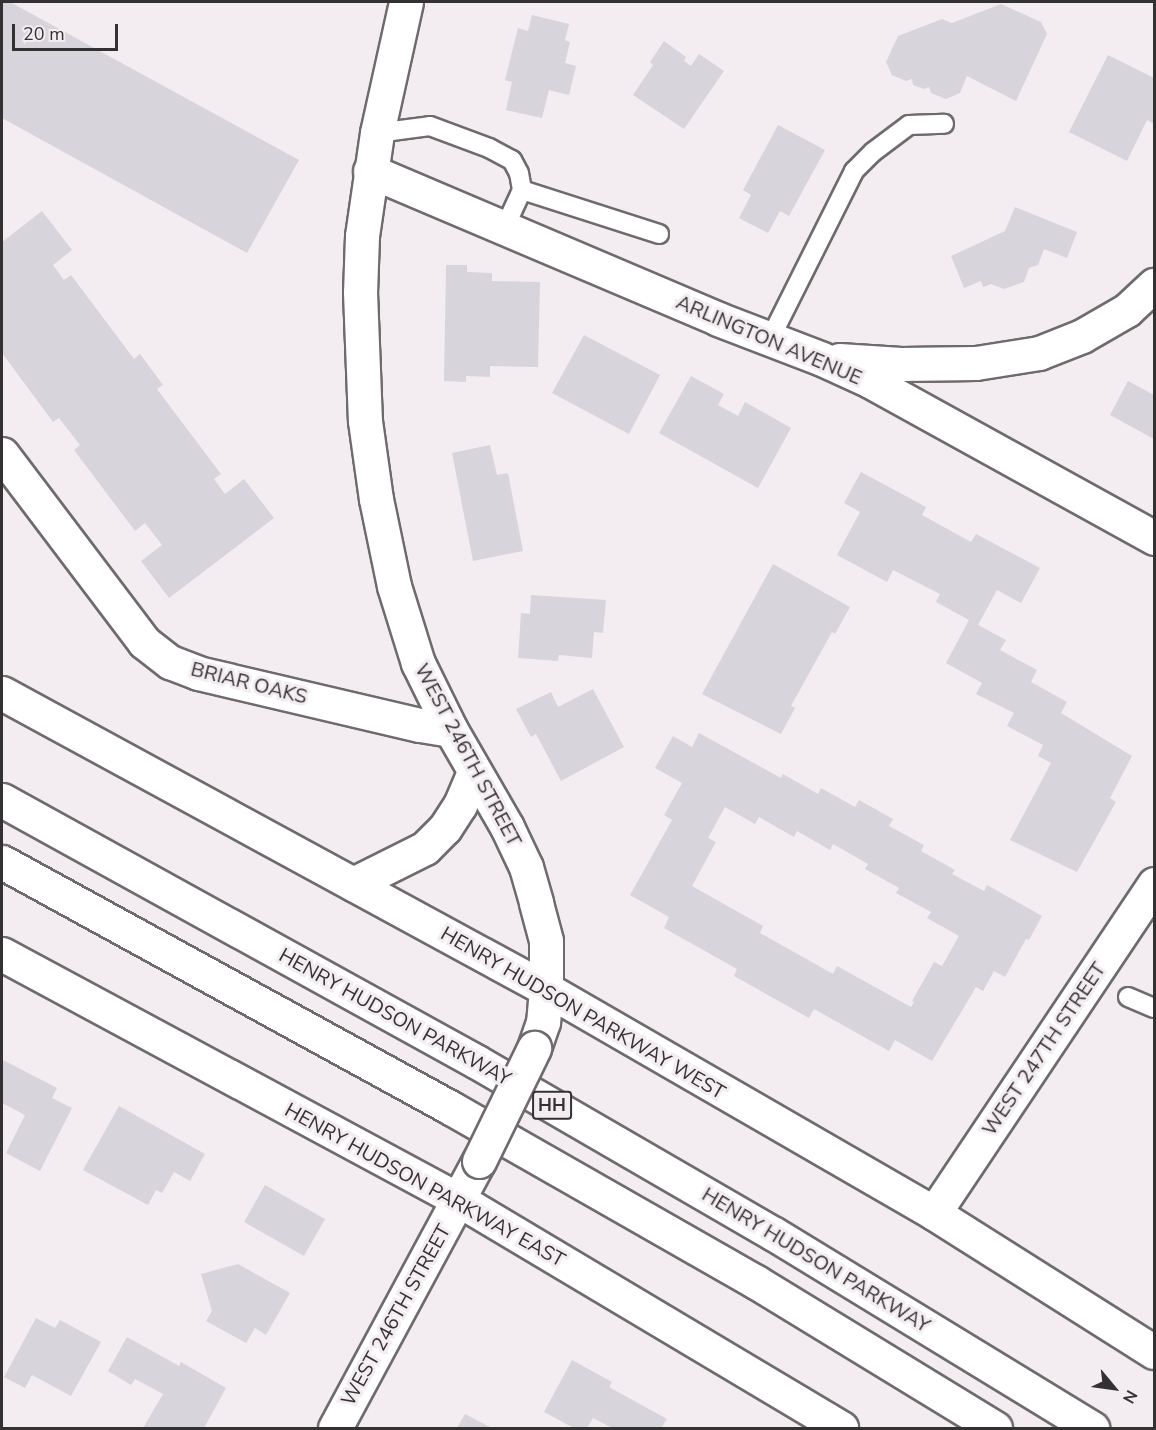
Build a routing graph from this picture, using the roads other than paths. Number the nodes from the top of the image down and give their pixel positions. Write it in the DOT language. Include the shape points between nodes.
graph roads {
  1 [pos="406,2"];
  2 [pos="944,124"];
  3 [pos="377,133"];
  4 [pos="370,171"];
  5 [pos="522,190"];
  6 [pos="505,227"];
  7 [pos="659,234"];
  8 [pos="1155,285"];
  9 [pos="770,339"];
  10 [pos="822,359"];
  11 [pos="2,454"];
  12 [pos="1155,538"];
  13 [pos="2,693"];
  14 [pos="451,730"];
  15 [pos="474,772"];
  16 [pos="2,800"];
  17 [pos="2,862"];
  18 [pos="353,884"];
  19 [pos="1155,884"];
  20 [pos="2,954"];
  21 [pos="546,989"];
  22 [pos="1128,997"];
  23 [pos="1155,1008"];
  24 [pos="459,1200"];
  25 [pos="934,1213"];
  26 [pos="1155,1352"];
  27 [pos="334,1428"];
  28 [pos="841,1428"];
  29 [pos="995,1428"];
  30 [pos="1092,1428"];
  1 -- 3 [label="main road, WEST 246TH STREET"];
  2 -- 9 [label="lane" via="909,125 854,171"];
  3 -- 4 [label="main road, WEST 246TH STREET"];
  3 -- 5 [label="lane" via="430,126 489,148 512,160"];
  4 -- 6 [label="main road, ARLINGTON AVENUE"];
  4 -- 14 [label="main road, WEST 246TH STREET" via="360,292 365,421 373,477 394,586 418,663"];
  5 -- 6 [label="lane"];
  5 -- 7 [label="lane"];
  6 -- 9 [label="main road, ARLINGTON AVENUE"];
  8 -- 10 [label="main road" via="1118,316 1039,354 976,363"];
  9 -- 10 [label="main road, ARLINGTON AVENUE"];
  10 -- 12 [label="main road, ARLINGTON AVENUE" via="870,381"];
  11 -- 14 [label="main road, BRIAR OAKS" via="144,642 170,662 198,673"];
  13 -- 18 [label="main road, HENRY HUDSON PARKWAY WEST"];
  14 -- 15 [label="main road, WEST 246TH STREET"];
  15 -- 18 [label="main road" via="460,805 425,848"];
  15 -- 21 [label="main road, WEST 246TH STREET" via="526,867 546,941"];
  16 -- 30 [label="main road, HENRY HUDSON PARKWAY / HH" via="477,1062 774,1234"];
  17 -- 29 [label="main road" via="451,1108 756,1282"];
  18 -- 21 [label="main road, HENRY HUDSON PARKWAY WEST"];
  19 -- 25 [label="main road, WEST 247TH STREET"];
  20 -- 24 [label="main road, HENRY HUDSON PARKWAY EAST"];
  21 -- 24 [label="main road, WEST 246TH STREET, bridge" via="543,1022 534,1048"];
  21 -- 25 [label="main road, HENRY HUDSON PARKWAY WEST"];
  22 -- 23 [label="lane"];
  24 -- 27 [label="main road, WEST 246TH STREET"];
  24 -- 28 [label="main road, HENRY HUDSON PARKWAY EAST"];
  25 -- 26 [label="main road, HENRY HUDSON PARKWAY WEST"];
}
